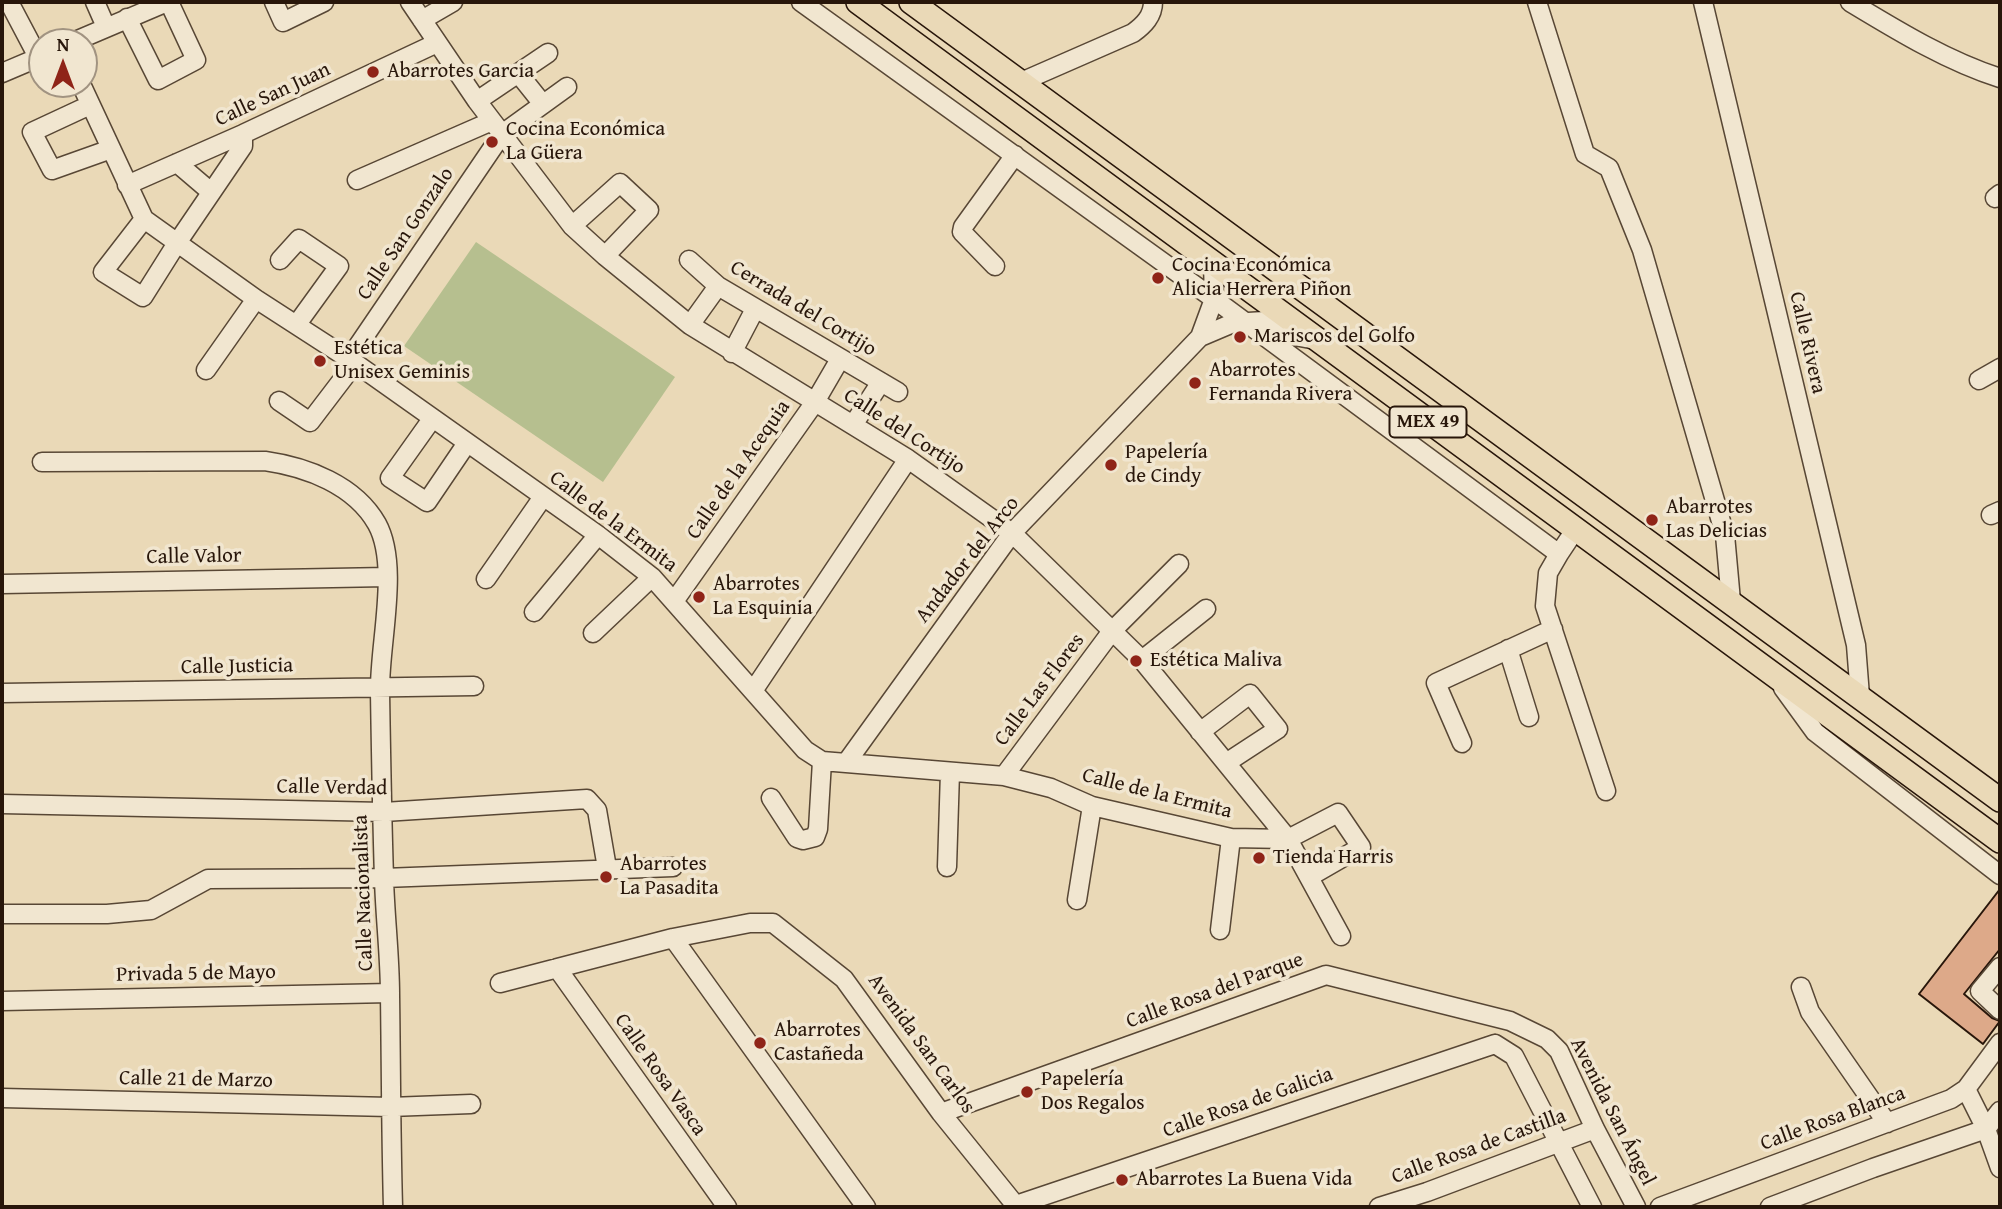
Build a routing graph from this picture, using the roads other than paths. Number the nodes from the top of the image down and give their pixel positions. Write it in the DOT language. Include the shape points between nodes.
graph roads {
  1 [pos="9,2"];
  2 [pos="95,2"];
  3 [pos="168,2"];
  4 [pos="274,2"];
  5 [pos="324,2"];
  6 [pos="410,2"];
  7 [pos="453,2"];
  8 [pos="801,2"];
  9 [pos="858,2"];
  10 [pos="911,2"];
  11 [pos="1153,2"];
  12 [pos="1537,2"];
  13 [pos="1703,2"];
  14 [pos="1850,2"];
  15 [pos="131,11"];
  16 [pos="422,20"];
  17 [pos="106,27"];
  18 [pos="98,31"];
  19 [pos="28,36"];
  20 [pos="437,43"];
  21 [pos="548,53"];
  22 [pos="28,62"];
  23 [pos="944,64"];
  24 [pos="2,73"];
  25 [pos="518,73"];
  26 [pos="2000,78"];
  27 [pos="1021,82"];
  28 [pos="567,87"];
  29 [pos="925,91"];
  30 [pos="86,98"];
  31 [pos="477,101"];
  32 [pos="542,103"];
  33 [pos="89,105"];
  34 [pos="1011,114"];
  35 [pos="497,127"];
  36 [pos="243,134"];
  37 [pos="993,139"];
  38 [pos="111,149"];
  39 [pos="1015,155"];
  40 [pos="177,163"];
  41 [pos="356,180"];
  42 [pos="127,185"];
  43 [pos="211,192"];
  44 [pos="144,219"];
  45 [pos="572,226"];
  46 [pos="177,243"];
  47 [pos="605,256"];
  48 [pos="280,260"];
  49 [pos="689,260"];
  50 [pos="1213,263"];
  51 [pos="995,266"];
  52 [pos="718,286"];
  53 [pos="256,299"];
  54 [pos="1214,299"];
  55 [pos="755,309"];
  56 [pos="1337,313"];
  57 [pos="1243,321"];
  58 [pos="297,324"];
  59 [pos="690,326"];
  60 [pos="1200,337"];
  61 [pos="1316,340"];
  62 [pos="732,353"];
  63 [pos="841,359"];
  64 [pos="352,361"];
  65 [pos="2000,368"];
  66 [pos="206,370"];
  67 [pos="1979,380"];
  68 [pos="881,382"];
  69 [pos="898,392"];
  70 [pos="279,401"];
  71 [pos="815,402"];
  72 [pos="432,419"];
  73 [pos="1430,423"];
  74 [pos="853,425"];
  75 [pos="467,443"];
  76 [pos="1411,447"];
  77 [pos="908,459"];
  78 [pos="42,462"];
  79 [pos="1521,490"];
  80 [pos="543,497"];
  81 [pos="1594,501"];
  82 [pos="1503,514"];
  83 [pos="1576,530"];
  84 [pos="1012,533"];
  85 [pos="598,535"];
  86 [pos="1559,554"];
  87 [pos="1179,564"];
  88 [pos="387,577"];
  89 [pos="652,577"];
  90 [pos="486,579"];
  91 [pos="2,583"];
  92 [pos="675,600"];
  93 [pos="1731,601"];
  94 [pos="1206,609"];
  95 [pos="534,612"];
  96 [pos="1553,629"];
  97 [pos="1112,631"];
  98 [pos="593,633"];
  99 [pos="1508,649"];
  100 [pos="1142,660"];
  101 [pos="1773,674"];
  102 [pos="474,686"];
  103 [pos="380,688"];
  104 [pos="753,691"];
  105 [pos="2,693"];
  106 [pos="1860,696"];
  107 [pos="1529,717"];
  108 [pos="1200,732"];
  109 [pos="1462,744"];
  110 [pos="822,761"];
  111 [pos="846,763"];
  112 [pos="1226,763"];
  113 [pos="950,772"];
  114 [pos="1004,776"];
  115 [pos="1606,791"];
  116 [pos="771,798"];
  117 [pos="2000,800"];
  118 [pos="2,804"];
  119 [pos="1092,806"];
  120 [pos="384,812"];
  121 [pos="1231,838"];
  122 [pos="1288,839"];
  123 [pos="2000,841"];
  124 [pos="673,867"];
  125 [pos="947,867"];
  126 [pos="607,868"];
  127 [pos="2000,875"];
  128 [pos="1309,877"];
  129 [pos="384,878"];
  130 [pos="1077,900"];
  131 [pos="2,914"];
  132 [pos="1220,930"];
  133 [pos="1341,936"];
  134 [pos="673,939"];
  135 [pos="2000,967"];
  136 [pos="557,968"];
  137 [pos="500,982"];
  138 [pos="1801,987"];
  139 [pos="390,993"];
  140 [pos="2,1001"];
  141 [pos="2000,1010"];
  142 [pos="1510,1021"];
  143 [pos="2000,1043"];
  144 [pos="1495,1044"];
  145 [pos="1966,1089"];
  146 [pos="2,1098"];
  147 [pos="471,1104"];
  148 [pos="390,1107"];
  149 [pos="2000,1111"];
  150 [pos="941,1113"];
  151 [pos="1887,1123"];
  152 [pos="1595,1129"];
  153 [pos="1986,1129"];
  154 [pos="1559,1142"];
  155 [pos="2000,1168"];
  156 [pos="1431,1200"];
  157 [pos="1702,1200"];
  158 [pos="1795,1203"];
  159 [pos="1016,1206"];
  160 [pos="393,1207"];
  161 [pos="727,1207"];
  162 [pos="866,1207"];
  163 [pos="1379,1207"];
  164 [pos="1592,1207"];
  165 [pos="1636,1207"];
  166 [pos="1660,1207"];
  167 [pos="1770,1207"];
  1 -- 19 [label="street"];
  2 -- 17 [label="street"];
  3 -- 15 [label="street"];
  3 -- 15 [label="street" via="196,60 158,80"];
  4 -- 5 [label="street" via="284,22"];
  6 -- 16 [label="street, Calle del Cortijo"];
  7 -- 16 [label="street"];
  8 -- 29 [label="street"];
  9 -- 23 [label="main road, MEX 49"];
  10 -- 27 [label="main road, MEX 49"];
  11 -- 27 [label="street" via="1146,23 1133,33"];
  12 -- 93 [label="street" via="1585,154 1609,168 1642,250 1725,535"];
  13 -- 106 [label="street, Calle Rivera" via="1856,645"];
  14 -- 26 [label="street" via="1973,69"];
  15 -- 17 [label="street"];
  16 -- 20 [label="street, Calle del Cortijo"];
  17 -- 18 [label="street"];
  20 -- 31 [label="street, Calle del Cortijo"];
  20 -- 36 [label="street, Calle San Juan"];
  21 -- 25 [label="street"];
  22 -- 24 [label="street"];
  23 -- 29 [label="street"];
  23 -- 34 [label="main road, MEX 49"];
  25 -- 31 [label="street"];
  25 -- 32 [label="street"];
  27 -- 56 [label="main road, MEX 49"];
  28 -- 32 [label="street"];
  29 -- 37 [label="street"];
  30 -- 33 [label="street, Calle de la Ermita"];
  31 -- 35 [label="street, Calle del Cortijo"];
  32 -- 35 [label="street"];
  33 -- 38 [label="street, Calle de la Ermita"];
  33 -- 38 [label="street" via="32,132 52,170"];
  34 -- 37 [label="street"];
  34 -- 50 [label="main road, MEX 49"];
  35 -- 41 [label="street"];
  35 -- 45 [label="street, Calle del Cortijo"];
  35 -- 64 [label="street, Calle San Gonzalo"];
  36 -- 40 [label="street, Calle San Juan"];
  36 -- 43 [label="street" via="243,146"];
  37 -- 39 [label="street"];
  38 -- 42 [label="street, Calle de la Ermita"];
  39 -- 51 [label="street" via="963,227 964,235"];
  39 -- 54 [label="street"];
  40 -- 42 [label="street, Calle San Juan"];
  40 -- 43 [label="street"];
  42 -- 44 [label="street, Calle de la Ermita"];
  43 -- 46 [label="street"];
  44 -- 46 [label="street, Calle de la Ermita"];
  44 -- 46 [label="street" via="103,272 143,298"];
  45 -- 47 [label="street, Calle del Cortijo"];
  45 -- 47 [label="street" via="620,183 649,210"];
  46 -- 53 [label="street, Calle de la Ermita"];
  47 -- 59 [label="street, Calle del Cortijo"];
  48 -- 58 [label="street" via="299,239 339,266"];
  49 -- 52 [label="street, Cerrada del Cortijo"];
  50 -- 54 [label="street, Andador del Arco"];
  50 -- 61 [label="main road, MEX 49"];
  52 -- 55 [label="street, Cerrada del Cortijo"];
  52 -- 59 [label="street"];
  53 -- 58 [label="street, Calle de la Ermita"];
  53 -- 66 [label="street"];
  54 -- 57 [label="street"];
  54 -- 60 [label="street, Andador del Arco"];
  55 -- 62 [label="street"];
  55 -- 63 [label="street, Cerrada del Cortijo"];
  56 -- 61 [label="main road"];
  56 -- 81 [label="main road, MEX 49"];
  57 -- 60 [label="street, Andador del Arco"];
  57 -- 61 [label="street" via="1264,321 1289,335"];
  57 -- 76 [label="street"];
  58 -- 64 [label="street, Calle de la Ermita"];
  59 -- 62 [label="street, Calle del Cortijo"];
  60 -- 84 [label="street, Andador del Arco"];
  61 -- 73 [label="main road, MEX 49"];
  62 -- 71 [label="street, Calle del Cortijo"];
  63 -- 68 [label="street, Cerrada del Cortijo"];
  63 -- 71 [label="street, Calle de la Acequia"];
  64 -- 70 [label="street, Calle San Gonzalo" via="310,422"];
  64 -- 72 [label="street, Calle de la Ermita"];
  65 -- 67 [label="street"];
  68 -- 69 [label="street, Cerrada del Cortijo"];
  68 -- 74 [label="street"];
  71 -- 74 [label="street, Calle del Cortijo"];
  71 -- 92 [label="street, Calle de la Acequia"];
  72 -- 75 [label="street, Calle de la Ermita"];
  72 -- 75 [label="street" via="390,478 427,502"];
  73 -- 76 [label="street"];
  73 -- 79 [label="main road, MEX 49"];
  74 -- 77 [label="street, Calle del Cortijo"];
  75 -- 80 [label="street, Calle de la Ermita"];
  76 -- 82 [label="street"];
  77 -- 84 [label="street, Calle del Cortijo"];
  77 -- 104 [label="street"];
  78 -- 88 [label="street, Calle Nacionalista" via="265,461 293,465 329,479 364,506 385,543"];
  79 -- 82 [label="street"];
  79 -- 83 [label="main road, MEX 49"];
  80 -- 85 [label="street, Calle de la Ermita"];
  80 -- 90 [label="street"];
  81 -- 83 [label="main road"];
  81 -- 93 [label="main road, MEX 49"];
  82 -- 86 [label="street"];
  83 -- 86 [label="street"];
  83 -- 101 [label="main road, MEX 49"];
  84 -- 97 [label="street, Calle del Cortijo"];
  84 -- 111 [label="street, Andador del Arco"];
  85 -- 89 [label="street, Calle de la Ermita"];
  85 -- 95 [label="street"];
  86 -- 96 [label="street" via="1548,573 1545,606"];
  87 -- 97 [label="street, Calle Las Flores"];
  88 -- 91 [label="street, Calle Valor"];
  88 -- 103 [label="street, Calle Nacionalista"];
  89 -- 92 [label="street, Calle de la Ermita"];
  89 -- 98 [label="street"];
  92 -- 104 [label="street, Calle de la Ermita"];
  93 -- 106 [label="main road, MEX 49"];
  94 -- 100 [label="street"];
  96 -- 99 [label="street"];
  96 -- 115 [label="street"];
  97 -- 100 [label="street, Calle del Cortijo"];
  97 -- 114 [label="street, Calle Las Flores"];
  99 -- 107 [label="street"];
  99 -- 109 [label="street" via="1436,683"];
  100 -- 108 [label="street, Calle del Cortijo"];
  101 -- 123 [label="main road, MEX 49"];
  101 -- 127 [label="street" via="1815,732"];
  102 -- 103 [label="street, Calle Justicia"];
  103 -- 105 [label="street, Calle Justicia"];
  103 -- 120 [label="street, Calle Nacionalista"];
  104 -- 110 [label="street, Calle de la Ermita" via="805,750"];
  106 -- 117 [label="main road, MEX 49"];
  108 -- 112 [label="street, Calle del Cortijo"];
  108 -- 112 [label="street" via="1250,694 1278,729"];
  110 -- 111 [label="street, Calle de la Ermita"];
  110 -- 116 [label="street" via="815,837 797,838"];
  111 -- 113 [label="street, Calle de la Ermita"];
  112 -- 122 [label="street, Calle del Cortijo"];
  113 -- 114 [label="street, Calle de la Ermita"];
  113 -- 125 [label="street"];
  114 -- 119 [label="street, Calle de la Ermita" via="1051,788"];
  118 -- 120 [label="street, Calle Verdad"];
  119 -- 121 [label="street, Calle de la Ermita"];
  119 -- 130 [label="street"];
  120 -- 126 [label="street, Calle Verdad" via="587,799 597,810"];
  120 -- 129 [label="street, Calle Nacionalista"];
  121 -- 122 [label="street, Calle de la Ermita"];
  121 -- 132 [label="street"];
  122 -- 128 [label="street, Calle del Cortijo"];
  122 -- 128 [label="street" via="1338,813 1361,847"];
  124 -- 126 [label="street"];
  126 -- 129 [label="street"];
  128 -- 133 [label="street, Calle del Cortijo"];
  129 -- 131 [label="street" via="208,879 151,910"];
  129 -- 139 [label="street, Calle Nacionalista"];
  134 -- 136 [label="street"];
  134 -- 150 [label="street, Avenida San Carlos" via="750,923 773,923 844,979"];
  134 -- 162 [label="street"];
  135 -- 141 [label="street" via="1980,991"];
  136 -- 137 [label="street"];
  136 -- 161 [label="street, Calle Rosa Vasca"];
  138 -- 151 [label="street" via="1810,1012"];
  139 -- 140 [label="street, Privada 5 de Mayo"];
  139 -- 148 [label="street, Calle Nacionalista"];
  142 -- 144 [label="street"];
  142 -- 150 [label="street, Calle Rosa del Parque" via="1326,975"];
  142 -- 152 [label="street, Avenida San Ángel" via="1547,1039 1559,1051"];
  143 -- 145 [label="street, Calle Rosa Blanca"];
  144 -- 154 [label="street" via="1514,1056"];
  144 -- 159 [label="street, Calle Rosa de Galicia"];
  145 -- 151 [label="street, Calle Rosa Blanca"];
  145 -- 153 [label="street"];
  146 -- 148 [label="street, Calle 21 de Marzo"];
  147 -- 148 [label="street, Calle 21 de Marzo"];
  148 -- 160 [label="street, Calle Nacionalista"];
  149 -- 153 [label="street"];
  150 -- 159 [label="street, Avenida San Carlos"];
  151 -- 157 [label="street, Calle Rosa Blanca"];
  152 -- 154 [label="street, Calle Rosa de Castilla"];
  152 -- 165 [label="street, Avenida San Ángel"];
  153 -- 155 [label="street"];
  153 -- 158 [label="street"];
  154 -- 156 [label="street, Calle Rosa de Castilla"];
  154 -- 164 [label="street"];
  156 -- 163 [label="street, Calle Rosa de Castilla"];
  157 -- 166 [label="street, Calle Rosa Blanca"];
  158 -- 167 [label="street"];
}
